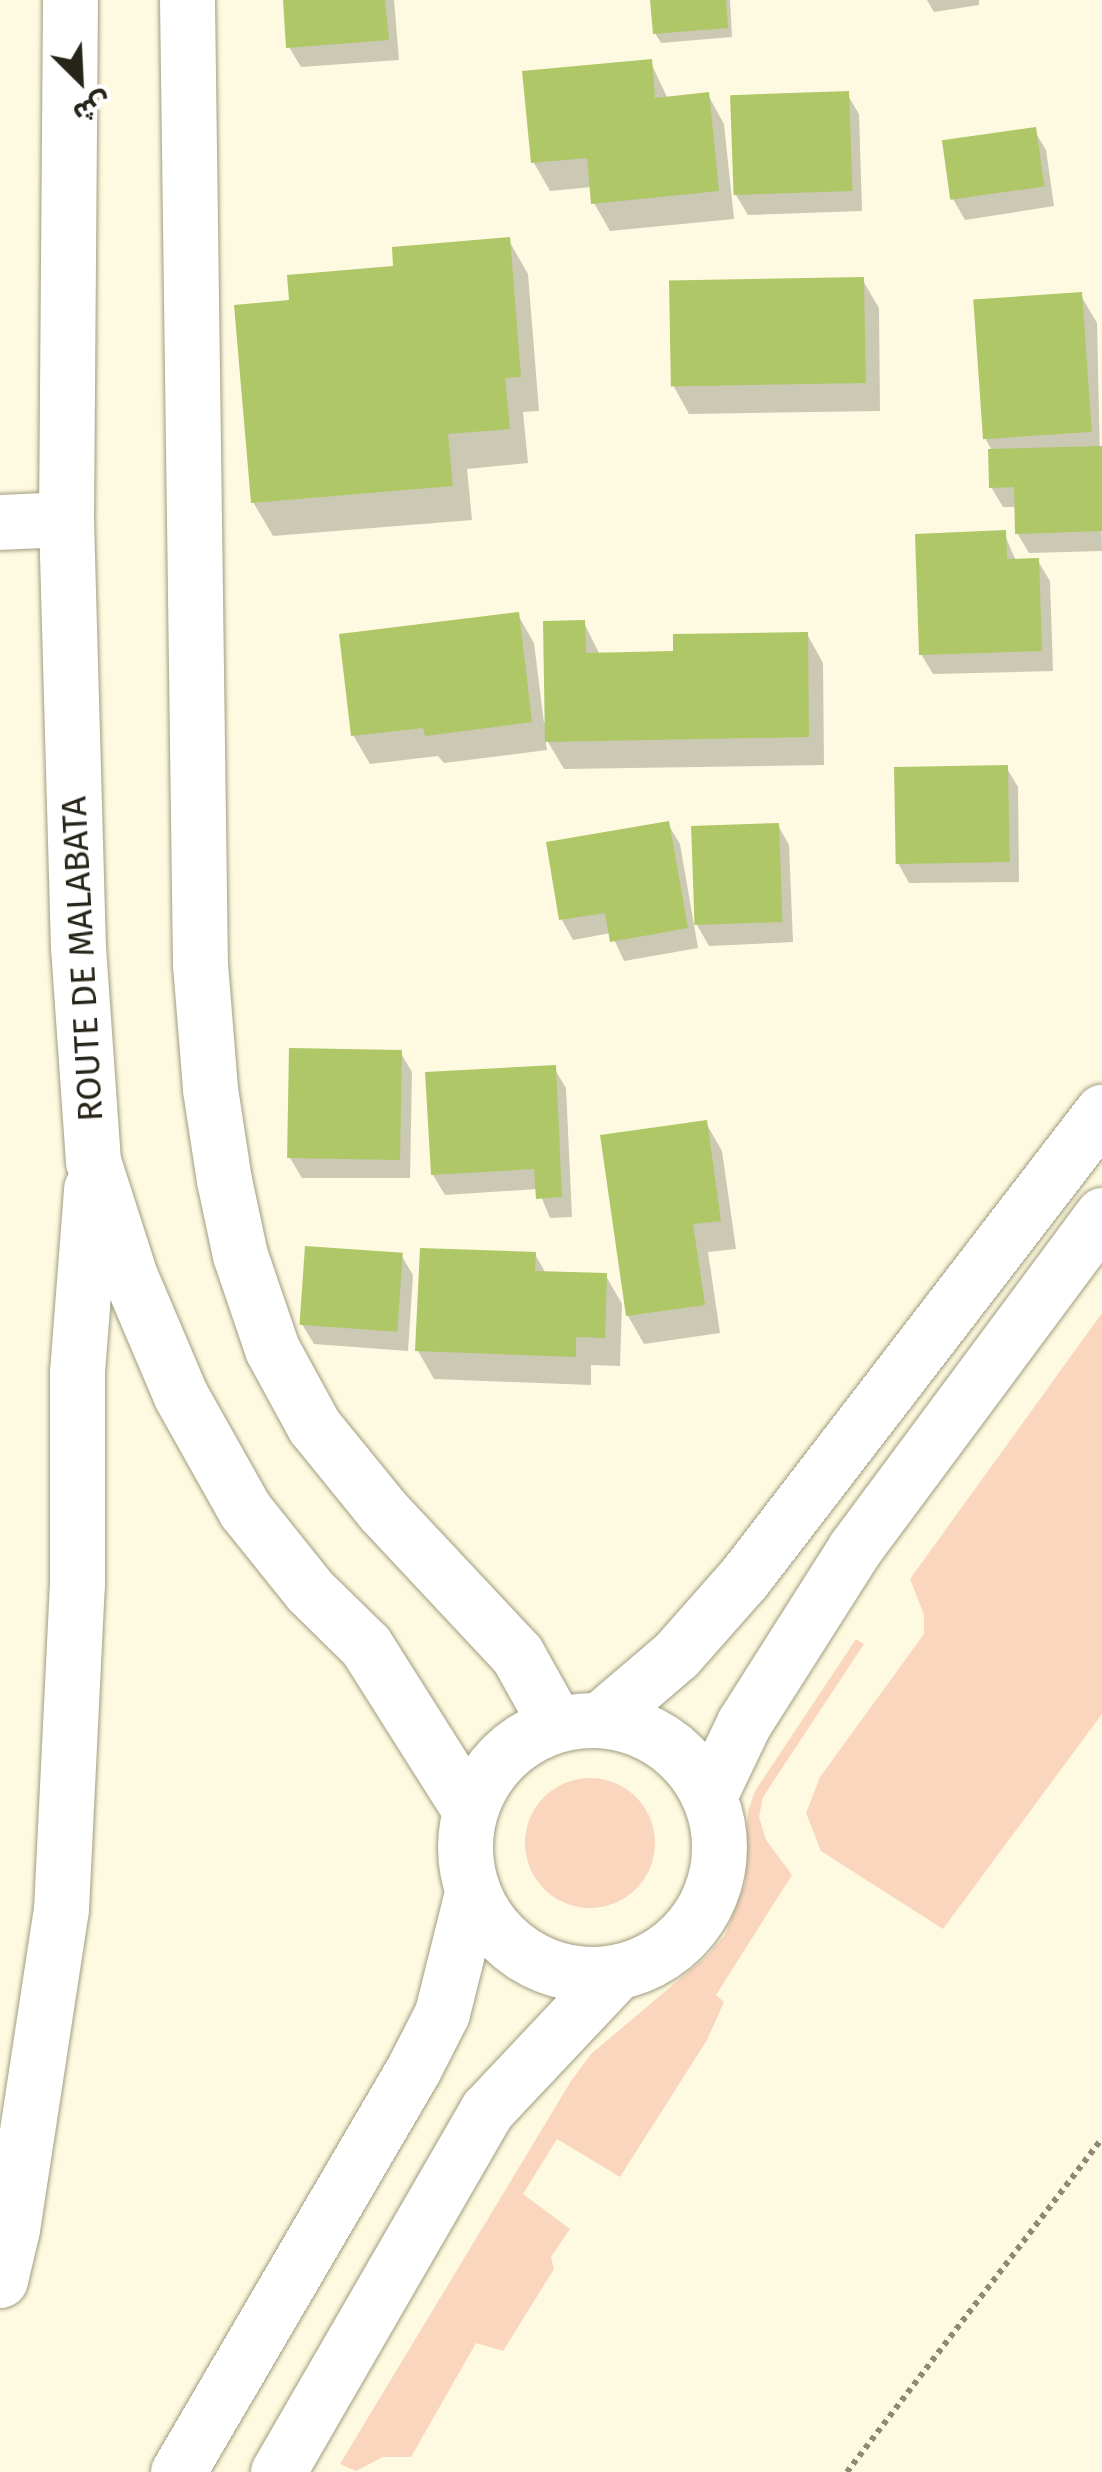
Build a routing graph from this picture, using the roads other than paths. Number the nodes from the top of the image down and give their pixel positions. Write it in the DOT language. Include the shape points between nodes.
graph roads {
  1 [pos="70,0"];
  2 [pos="187,0"];
  3 [pos="66,519"];
  4 [pos="0,522"];
  5 [pos="1102,1112"];
  6 [pos="93,1162"];
  7 [pos="1102,1215"];
  8 [pos="578,1722"];
  9 [pos="710,1796"];
  10 [pos="469,1810"];
  11 [pos="472,1893"];
  12 [pos="616,1972"];
  13 [pos="0,2280"];
  14 [pos="178,2472"];
  15 [pos="278,2472"];
  1 -- 3 [label="main road, ROUTE DE MALABATA"];
  2 -- 8 [label="main road" via="200,964 210,1090 240,1255 272,1349 314,1426 383,1512"];
  3 -- 4 [label="main road"];
  3 -- 6 [label="main road, ROUTE DE MALABATA" via="78,947"];
  5 -- 8 [label="main road" via="744,1578 676,1655"];
  6 -- 10 [label="main road, ROUTE DE MALABATA" via="130,1276 181,1396 245,1510 310,1591 366,1646"];
  6 -- 13 [label="main road" via="77,1372 77,1584 61,1909"];
  7 -- 9 [label="main road" via="864,1535 744,1722"];
  8 -- 9 [label="main road" via="635,1726 666,1742"];
  8 -- 10 [label="main road" via="527,1737 502,1756"];
  9 -- 12 [label="main road" via="720,1859 697,1919 675,1944"];
  10 -- 11 [label="main road" via="464,1837"];
  11 -- 12 [label="main road" via="486,1919 530,1958 557,1970"];
  11 -- 14 [label="main road" via="442,2013"];
  12 -- 15 [label="main road" via="487,2110"];
}
